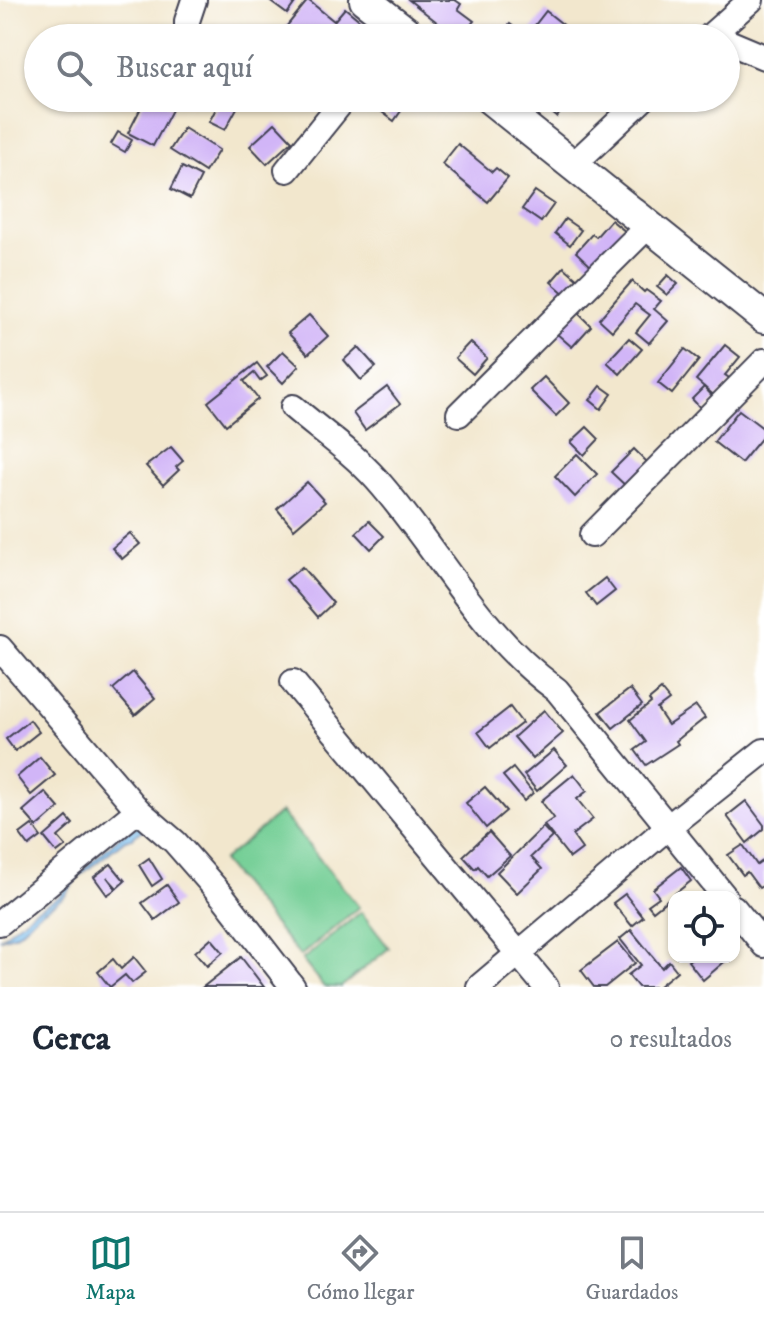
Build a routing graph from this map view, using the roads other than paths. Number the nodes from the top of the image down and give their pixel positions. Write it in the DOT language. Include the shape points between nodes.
graph roads {
  1 [pos="194,0"];
  2 [pos="365,0"];
  3 [pos="751,0"];
  4 [pos="187,24"];
  5 [pos="392,24"];
  6 [pos="729,24"];
  7 [pos="740,48"];
  8 [pos="764,57"];
  9 [pos="334,112"];
  10 [pos="507,112"];
  11 [pos="629,112"];
  12 [pos="573,165"];
  13 [pos="287,170"];
  14 [pos="648,226"];
  15 [pos="764,318"];
  16 [pos="764,361"];
  17 [pos="293,407"];
  18 [pos="459,414"];
  19 [pos="592,535"];
  20 [pos="0,648"];
  21 [pos="293,682"];
  22 [pos="764,751"];
  23 [pos="138,810"];
  24 [pos="668,827"];
  25 [pos="720,891"];
  26 [pos="740,915"];
  27 [pos="0,923"];
  28 [pos="764,945"];
  29 [pos="519,954"];
  30 [pos="293,987"];
  31 [pos="479,987"];
  32 [pos="546,987"];
  1 -- 4 [label="street"];
  2 -- 5 [label="main road"];
  3 -- 6 [label="street"];
  7 -- 8 [label="street"];
  9 -- 13 [label="street"];
  10 -- 12 [label="main road"];
  11 -- 12 [label="street"];
  12 -- 14 [label="main road"];
  14 -- 15 [label="main road"];
  14 -- 18 [label="street"];
  16 -- 19 [label="street"];
  17 -- 24 [label="street" via="376,479 489,628 557,690"];
  20 -- 23 [label="street"];
  21 -- 29 [label="street"];
  22 -- 24 [label="street"];
  23 -- 27 [label="street"];
  23 -- 30 [label="street" via="175,842"];
  24 -- 25 [label="street"];
  24 -- 29 [label="street"];
  26 -- 28 [label="street"];
  29 -- 31 [label="street"];
  29 -- 32 [label="street"];
}
